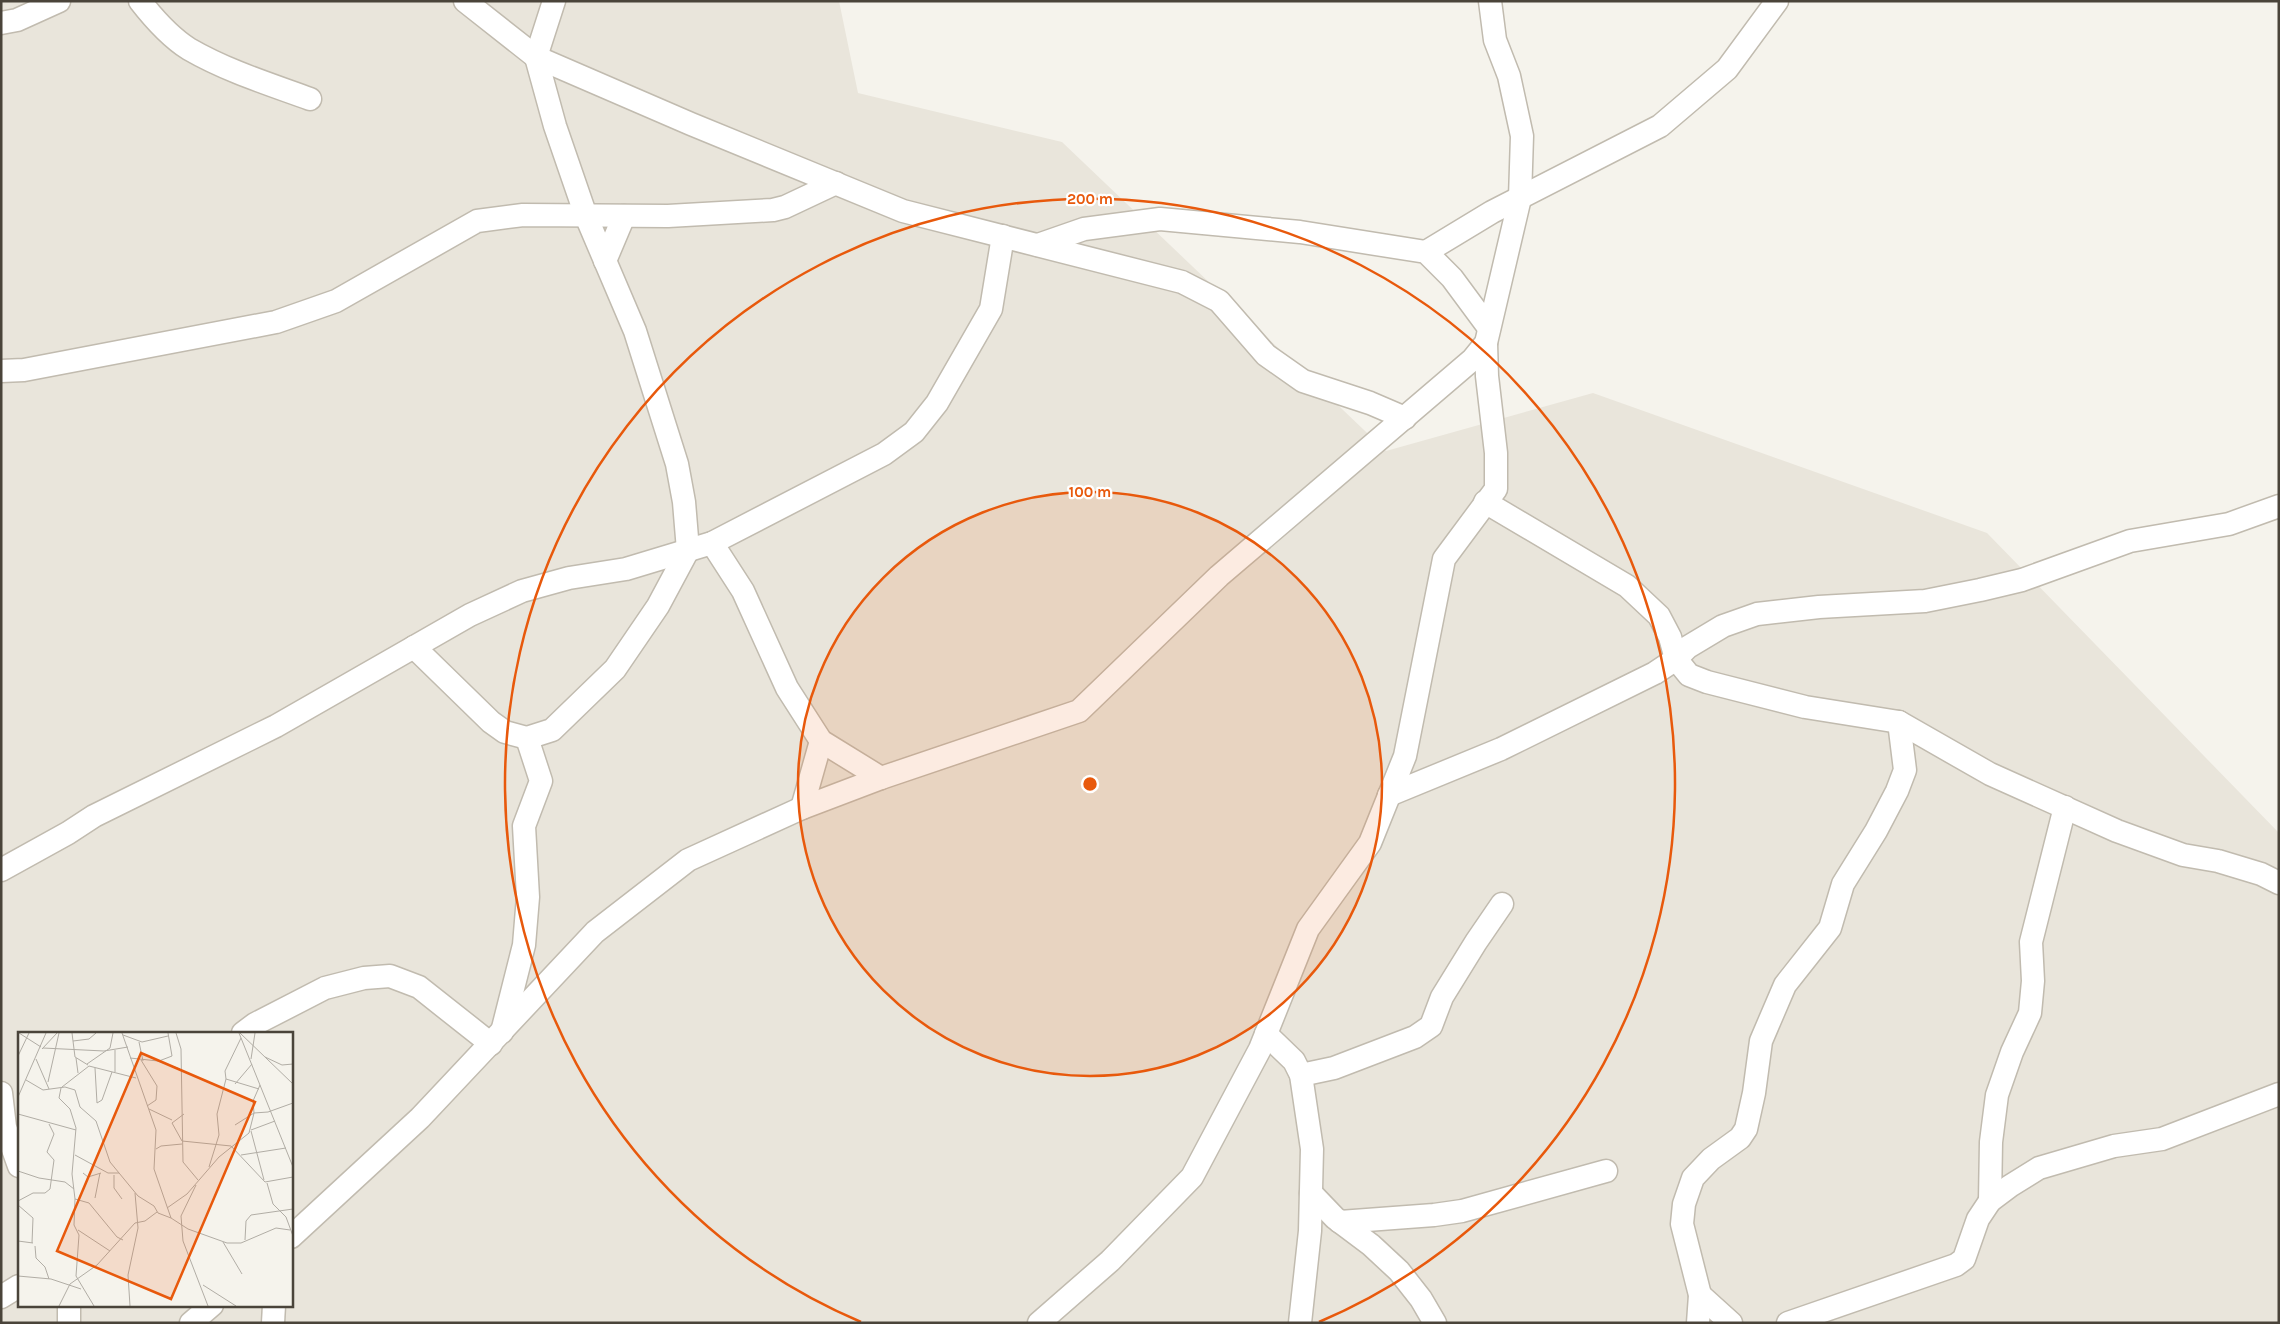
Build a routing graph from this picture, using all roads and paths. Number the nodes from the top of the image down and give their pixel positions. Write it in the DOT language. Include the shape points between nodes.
graph roads {
  1 [pos="59,1"];
  2 [pos="140,1"];
  3 [pos="465,1"];
  4 [pos="554,1"];
  5 [pos="1490,1"];
  6 [pos="1778,1"];
  7 [pos="1,23"];
  8 [pos="536,56"];
  9 [pos="310,99"];
  10 [pos="836,183"];
  11 [pos="1520,198"];
  12 [pos="586,216"];
  13 [pos="624,216"];
  14 [pos="1003,236"];
  15 [pos="1038,245"];
  16 [pos="1426,252"];
  17 [pos="605,261"];
  18 [pos="1488,335"];
  19 [pos="1,372"];
  20 [pos="1405,418"];
  21 [pos="1485,502"];
  22 [pos="2279,506"];
  23 [pos="712,543"];
  24 [pos="688,550"];
  25 [pos="414,648"];
  26 [pos="1676,659"];
  27 [pos="1899,722"];
  28 [pos="527,738"];
  29 [pos="821,741"];
  30 [pos="881,778"];
  31 [pos="1389,795"];
  32 [pos="2065,806"];
  33 [pos="802,808"];
  34 [pos="1,870"];
  35 [pos="2279,883"];
  36 [pos="1502,904"];
  37 [pos="244,1032"];
  38 [pos="1266,1034"];
  39 [pos="497,1038"];
  40 [pos="1301,1075"];
  41 [pos="1,1093"];
  42 [pos="2279,1094"];
  43 [pos="3,1124"];
  44 [pos="18,1163"];
  45 [pos="1606,1172"];
  46 [pos="1311,1193"];
  47 [pos="1990,1201"];
  48 [pos="1338,1220"];
  49 [pos="1310,1231"];
  50 [pos="292,1236"];
  51 [pos="18,1287"];
  52 [pos="1700,1295"];
  53 [pos="1,1297"];
  54 [pos="69,1306"];
  55 [pos="211,1306"];
  56 [pos="274,1306"];
  57 [pos="69,1323"];
  58 [pos="191,1323"];
  59 [pos="273,1323"];
  60 [pos="1038,1323"];
  61 [pos="1300,1323"];
  62 [pos="1435,1323"];
  63 [pos="1698,1323"];
  64 [pos="1731,1323"];
  65 [pos="1788,1323"];
  1 -- 7 [label="street" via="17,20"];
  2 -- 9 [label="street" via="158,24 188,48 226,68"];
  3 -- 8 [label="street"];
  4 -- 8 [label="street"];
  5 -- 11 [label="street" via="1495,40 1509,76 1522,136"];
  6 -- 11 [label="street" via="1727,69 1660,126"];
  8 -- 10 [label="street"];
  8 -- 12 [label="street" via="555,126"];
  10 -- 13 [label="street" via="774,210"];
  10 -- 14 [label="street" via="903,211"];
  11 -- 16 [label="street"];
  11 -- 18 [label="street"];
  12 -- 13 [label="street"];
  12 -- 17 [label="street"];
  12 -- 19 [label="street" via="523,215 477,221 336,301 276,322"];
  13 -- 17 [label="street"];
  14 -- 15 [label="street"];
  14 -- 23 [label="street" via="991,309 937,403 914,432 884,454"];
  15 -- 16 [label="street" via="1084,229 1160,219 1300,232"];
  15 -- 20 [label="street" via="1182,282 1219,301 1266,355 1303,381"];
  16 -- 18 [label="street" via="1452,278"];
  17 -- 24 [label="street" via="635,331 678,464"];
  18 -- 20 [label="street" via="1473,359"];
  18 -- 21 [label="street" via="1487,376 1496,453 1496,488"];
  20 -- 30 [label="street" via="1219,576 1079,711"];
  21 -- 26 [label="street" via="1627,586 1659,616 1670,637"];
  21 -- 31 [label="street" via="1444,559 1406,756"];
  22 -- 26 [label="street" via="2228,524 2130,541 2022,580 1980,590 1926,601 1757,614 1723,626 1688,647"];
  23 -- 24 [label="street"];
  23 -- 29 [label="street" via="743,591 787,688"];
  24 -- 25 [label="street" via="626,569 570,578 522,591 470,615"];
  24 -- 28 [label="street" via="658,606 615,669 552,730"];
  25 -- 28 [label="street" via="491,722 505,732"];
  25 -- 34 [label="street" via="276,726 94,816"];
  26 -- 27 [label="street" via="1689,674 1707,682 1805,707"];
  26 -- 31 [label="street" via="1655,673 1502,749"];
  27 -- 32 [label="street" via="1990,774"];
  27 -- 52 [label="street" via="1905,770 1876,831 1843,884 1830,928 1785,985 1761,1041 1746,1129 1740,1138 1711,1159 1693,1178 1684,1204 1682,1224"];
  28 -- 39 [label="street" via="541,781 524,826 528,897 524,945"];
  29 -- 30 [label="street"];
  29 -- 33 [label="street"];
  30 -- 33 [label="street"];
  31 -- 38 [label="street" via="1370,843 1308,929"];
  32 -- 35 [label="street" via="2117,831 2183,855 2218,861"];
  32 -- 47 [label="street" via="2031,942 2033,981 2030,1013 1997,1095 1991,1142"];
  33 -- 39 [label="street" via="688,860 595,932"];
  36 -- 40 [label="street" via="1442,997 1431,1026 1415,1036 1334,1068"];
  37 -- 39 [label="street" via="325,988 364,978 390,976 419,987"];
  38 -- 40 [label="street" via="1294,1061"];
  38 -- 60 [label="street" via="1192,1177 1110,1261"];
  39 -- 50 [label="street" via="420,1118"];
  40 -- 46 [label="street" via="1312,1149"];
  41 -- 43 [label="street"];
  42 -- 47 [label="street" via="2162,1139 2114,1146 2039,1168"];
  43 -- 44 [label="street"];
  45 -- 48 [label="street" via="1462,1211 1434,1216"];
  46 -- 48 [label="street"];
  46 -- 49 [label="street"];
  47 -- 65 [label="street" via="1978,1219 1964,1259 1956,1265"];
  48 -- 49 [label="street"];
  48 -- 62 [label="street" via="1399,1270"];
  49 -- 61 [label="street"];
  51 -- 53 [label="street"];
  52 -- 63 [label="street"];
  52 -- 64 [label="street"];
  54 -- 57 [label="street"];
  55 -- 58 [label="street"];
  56 -- 59 [label="street"];
}
